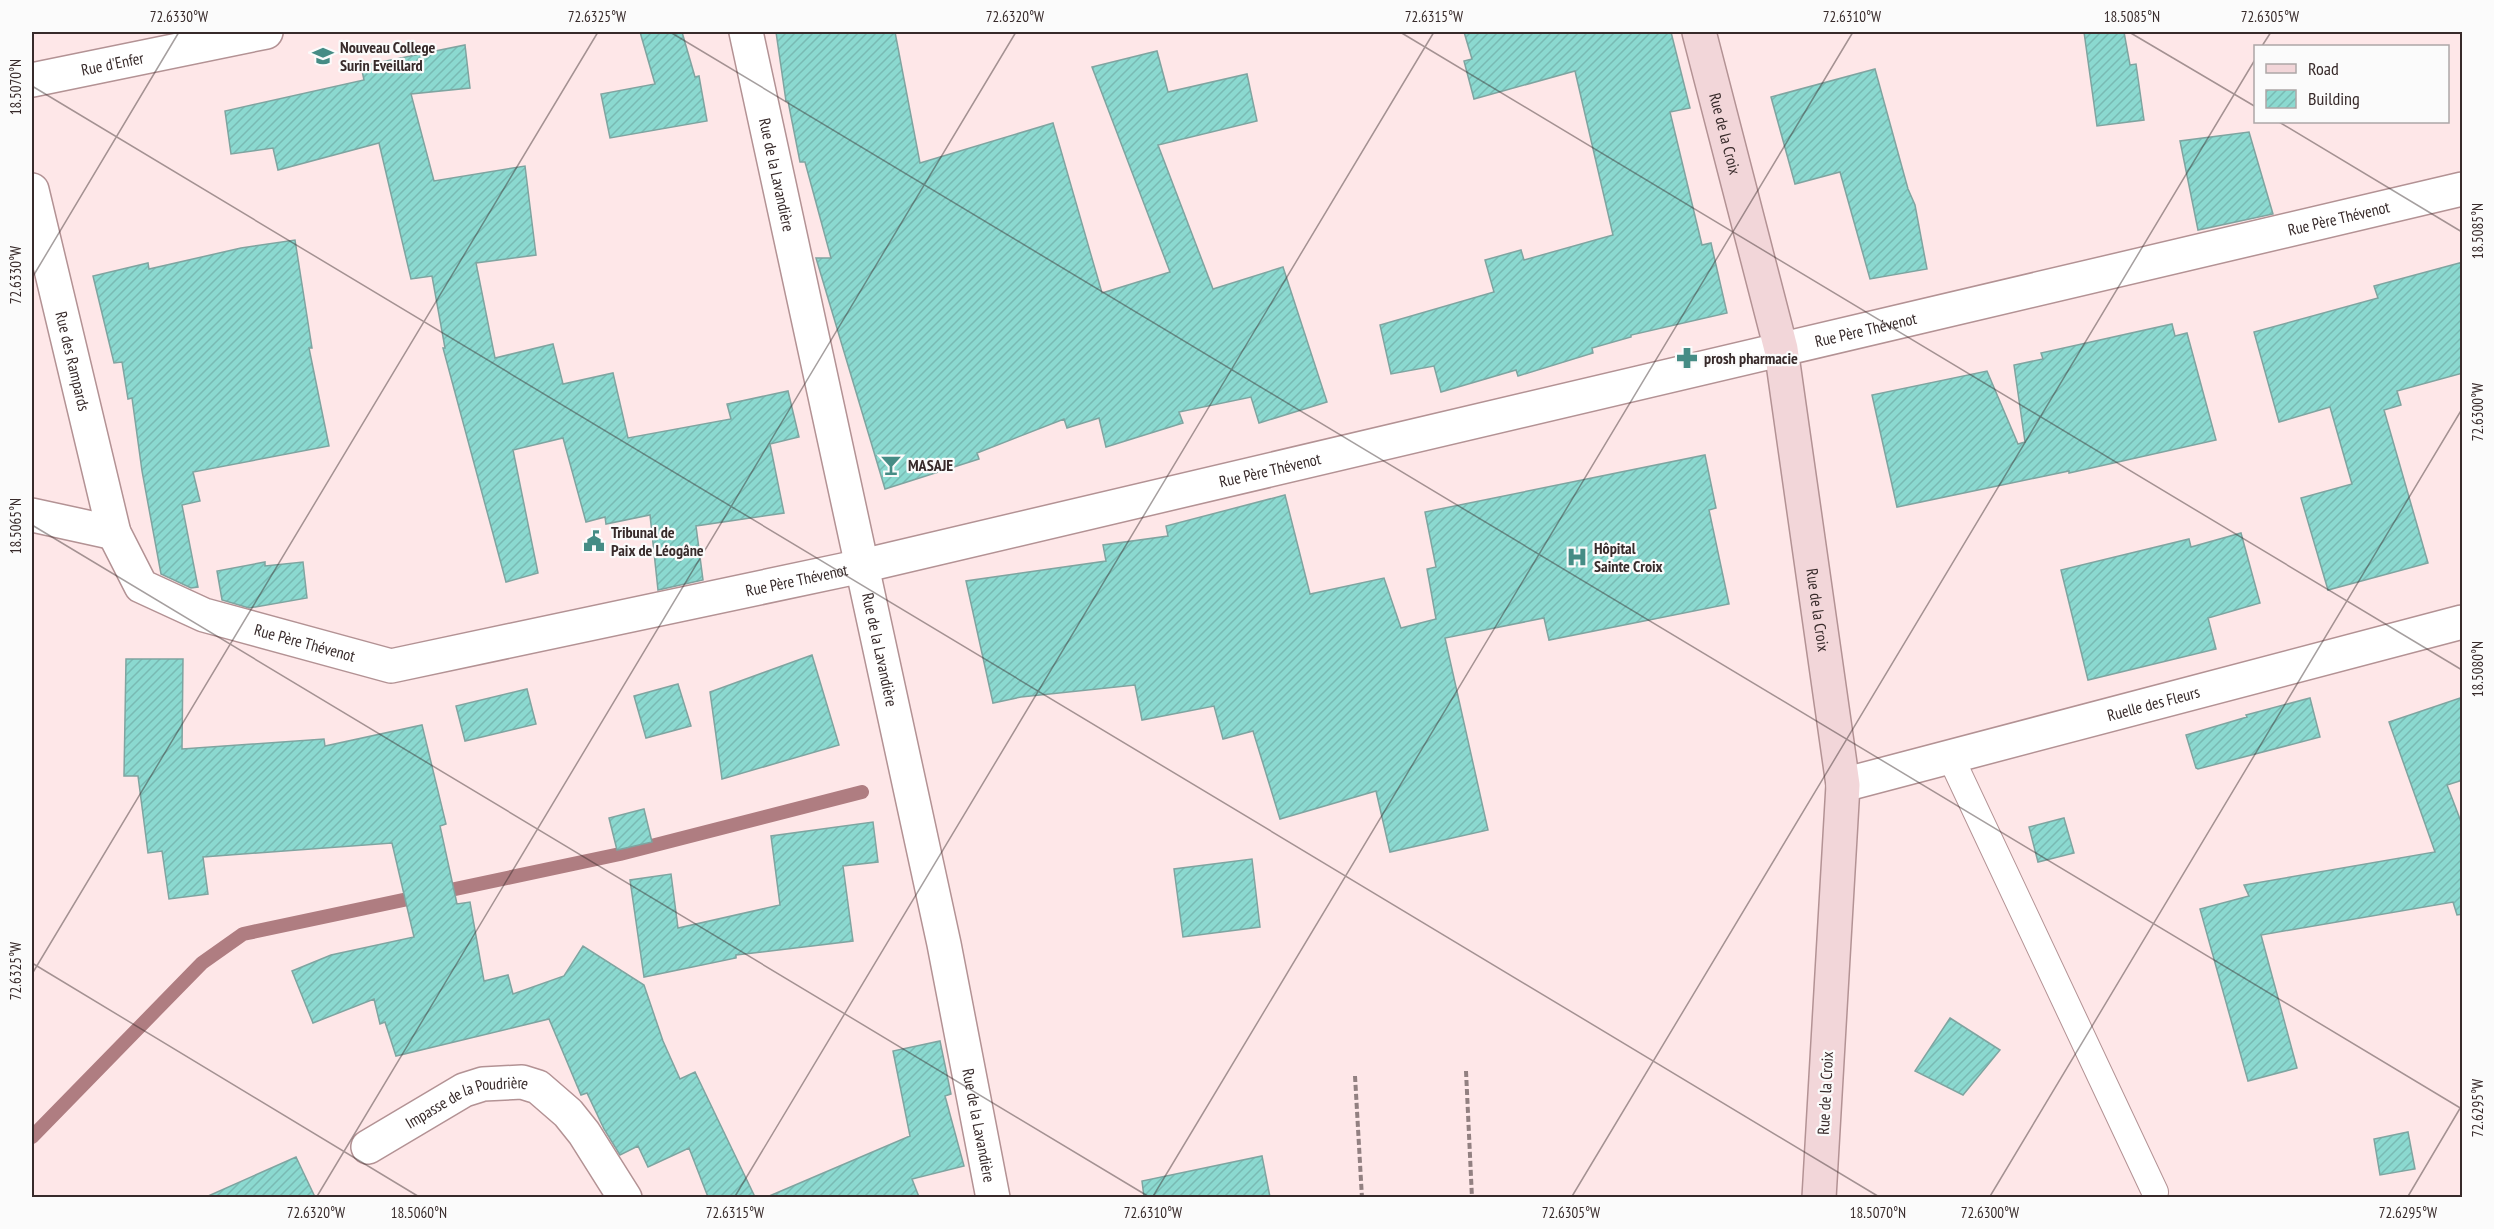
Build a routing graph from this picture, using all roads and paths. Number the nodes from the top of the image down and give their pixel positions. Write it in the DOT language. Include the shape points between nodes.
graph roads {
  1 [pos="266,32"];
  2 [pos="746,32"];
  3 [pos="1699,32"];
  4 [pos="32,80"];
  5 [pos="2463,189"];
  6 [pos="32,190"];
  7 [pos="1781,349"];
  8 [pos="32,515"];
  9 [pos="114,533"];
  10 [pos="862,566"];
  11 [pos="2463,622"];
  12 [pos="1951,758"];
  13 [pos="1843,785"];
  14 [pos="1466,1071"];
  15 [pos="1355,1076"];
  16 [pos="368,1147"];
  17 [pos="2155,1192"];
  18 [pos="625,1197"];
  19 [pos="993,1197"];
  20 [pos="1362,1197"];
  21 [pos="1472,1197"];
  22 [pos="1819,1197"];
  1 -- 4 [label="street, Rue d'Enfer"];
  2 -- 10 [label="street, Rue de la Lavandière"];
  3 -- 7 [label="street, Rue de la Croix"];
  5 -- 7 [label="street, Rue Père Thévenot"];
  6 -- 9 [label="street, Rue des Rampards"];
  7 -- 10 [label="street, Rue Père Thévenot"];
  7 -- 13 [label="street, Rue de la Croix"];
  8 -- 9 [label="street"];
  9 -- 10 [label="street, Rue Père Thévenot" via="141,586 204,615 390,666"];
  10 -- 19 [label="street, Rue de la Lavandière" via="944,944"];
  11 -- 12 [label="street, Ruelle des Fleurs"];
  12 -- 13 [label="street, Ruelle des Fleurs"];
  12 -- 17 [label="lane"];
  13 -- 22 [label="street, Rue de la Croix"];
  14 -- 21 [label="path"];
  15 -- 20 [label="path"];
  16 -- 18 [label="street, Impasse de la Poudrière" via="464,1090 483,1084 522,1082 538,1087 568,1113"];
}
